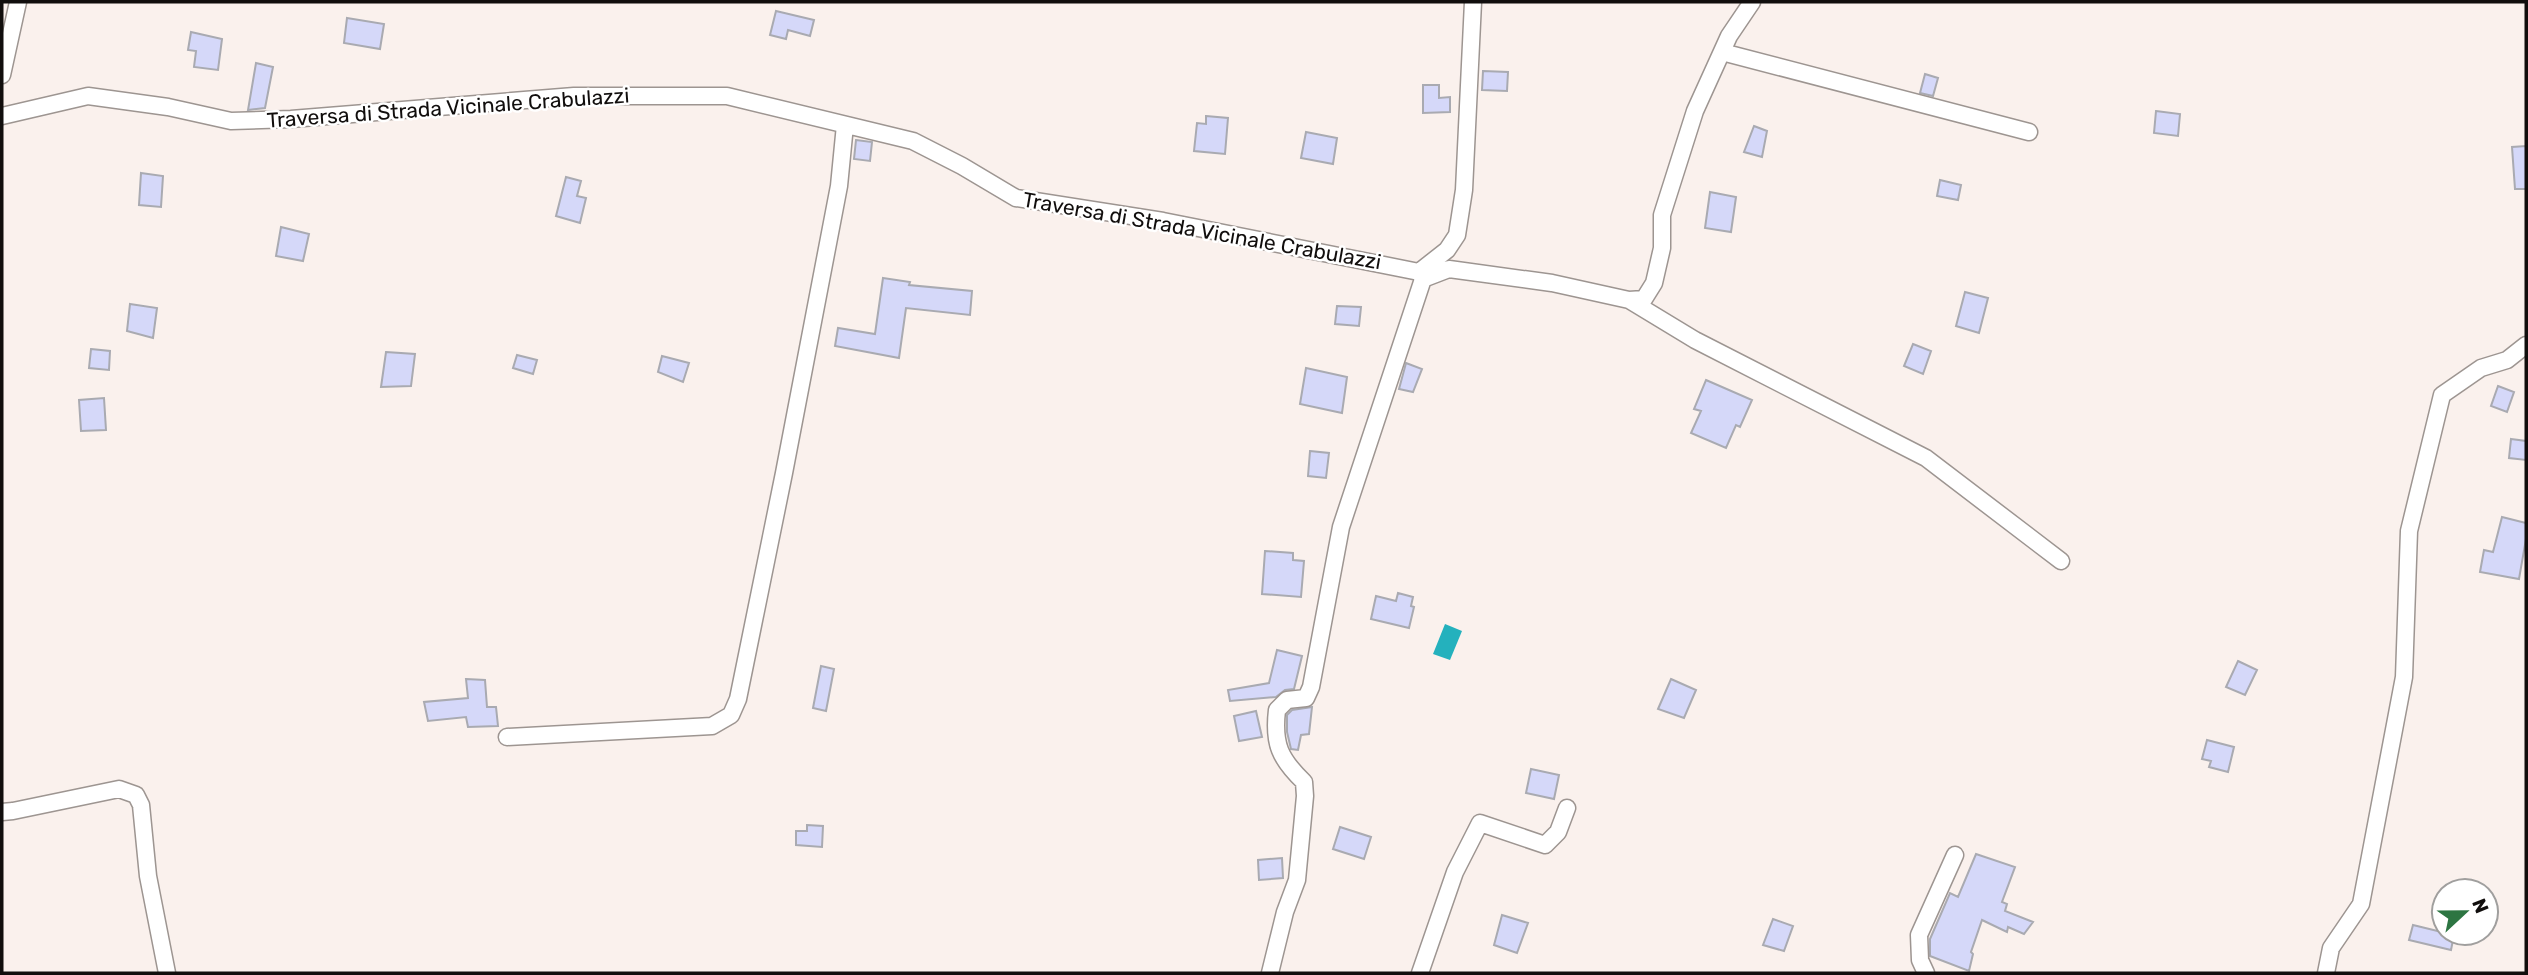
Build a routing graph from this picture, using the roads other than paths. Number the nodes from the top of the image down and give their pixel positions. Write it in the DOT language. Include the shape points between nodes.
graph roads {
  1 [pos="18,2"];
  2 [pos="1473,2"];
  3 [pos="1752,2"];
  4 [pos="1722,52"];
  5 [pos="2,75"];
  6 [pos="2,116"];
  7 [pos="845,125"];
  8 [pos="2029,132"];
  9 [pos="1421,275"];
  10 [pos="1629,300"];
  11 [pos="2526,345"];
  12 [pos="2061,561"];
  13 [pos="507,737"];
  14 [pos="1567,808"];
  15 [pos="2,812"];
  16 [pos="1955,855"];
  17 [pos="167,973"];
  18 [pos="1269,973"];
  19 [pos="1420,973"];
  20 [pos="1926,973"];
  21 [pos="2326,973"];
  1 -- 5 [label="street"];
  2 -- 9 [label="street" via="1464,190 1457,234"];
  3 -- 4 [label="street"];
  4 -- 8 [label="street"];
  4 -- 10 [label="street" via="1695,111 1662,215 1662,248 1654,283 1644,299"];
  6 -- 7 [label="street, Traversa di Strada Vicinale Crabulazzi" via="88,96 231,121 574,96 727,96"];
  7 -- 9 [label="street, Traversa di Strada Vicinale Crabulazzi" via="913,141 1016,198 1163,221"];
  7 -- 13 [label="street" via="839,186 784,473 731,715 712,726"];
  9 -- 10 [label="street" via="1449,269 1552,283"];
  9 -- 18 [label="street" via="1341,527 1311,687 1306,698 1287,700 1277,710 1276,742 1288,766 1304,782 1305,796 1297,880"];
  10 -- 12 [label="street" via="1695,340 1926,458"];
  11 -- 21 [label="street" via="2442,395 2409,531 2404,677 2361,904 2331,948"];
  14 -- 19 [label="street" via="1558,832 1545,845 1480,823 1455,872"];
  15 -- 17 [label="street" via="120,789 136,795"];
  16 -- 20 [label="street" via="1919,934 1920,960"];
}
